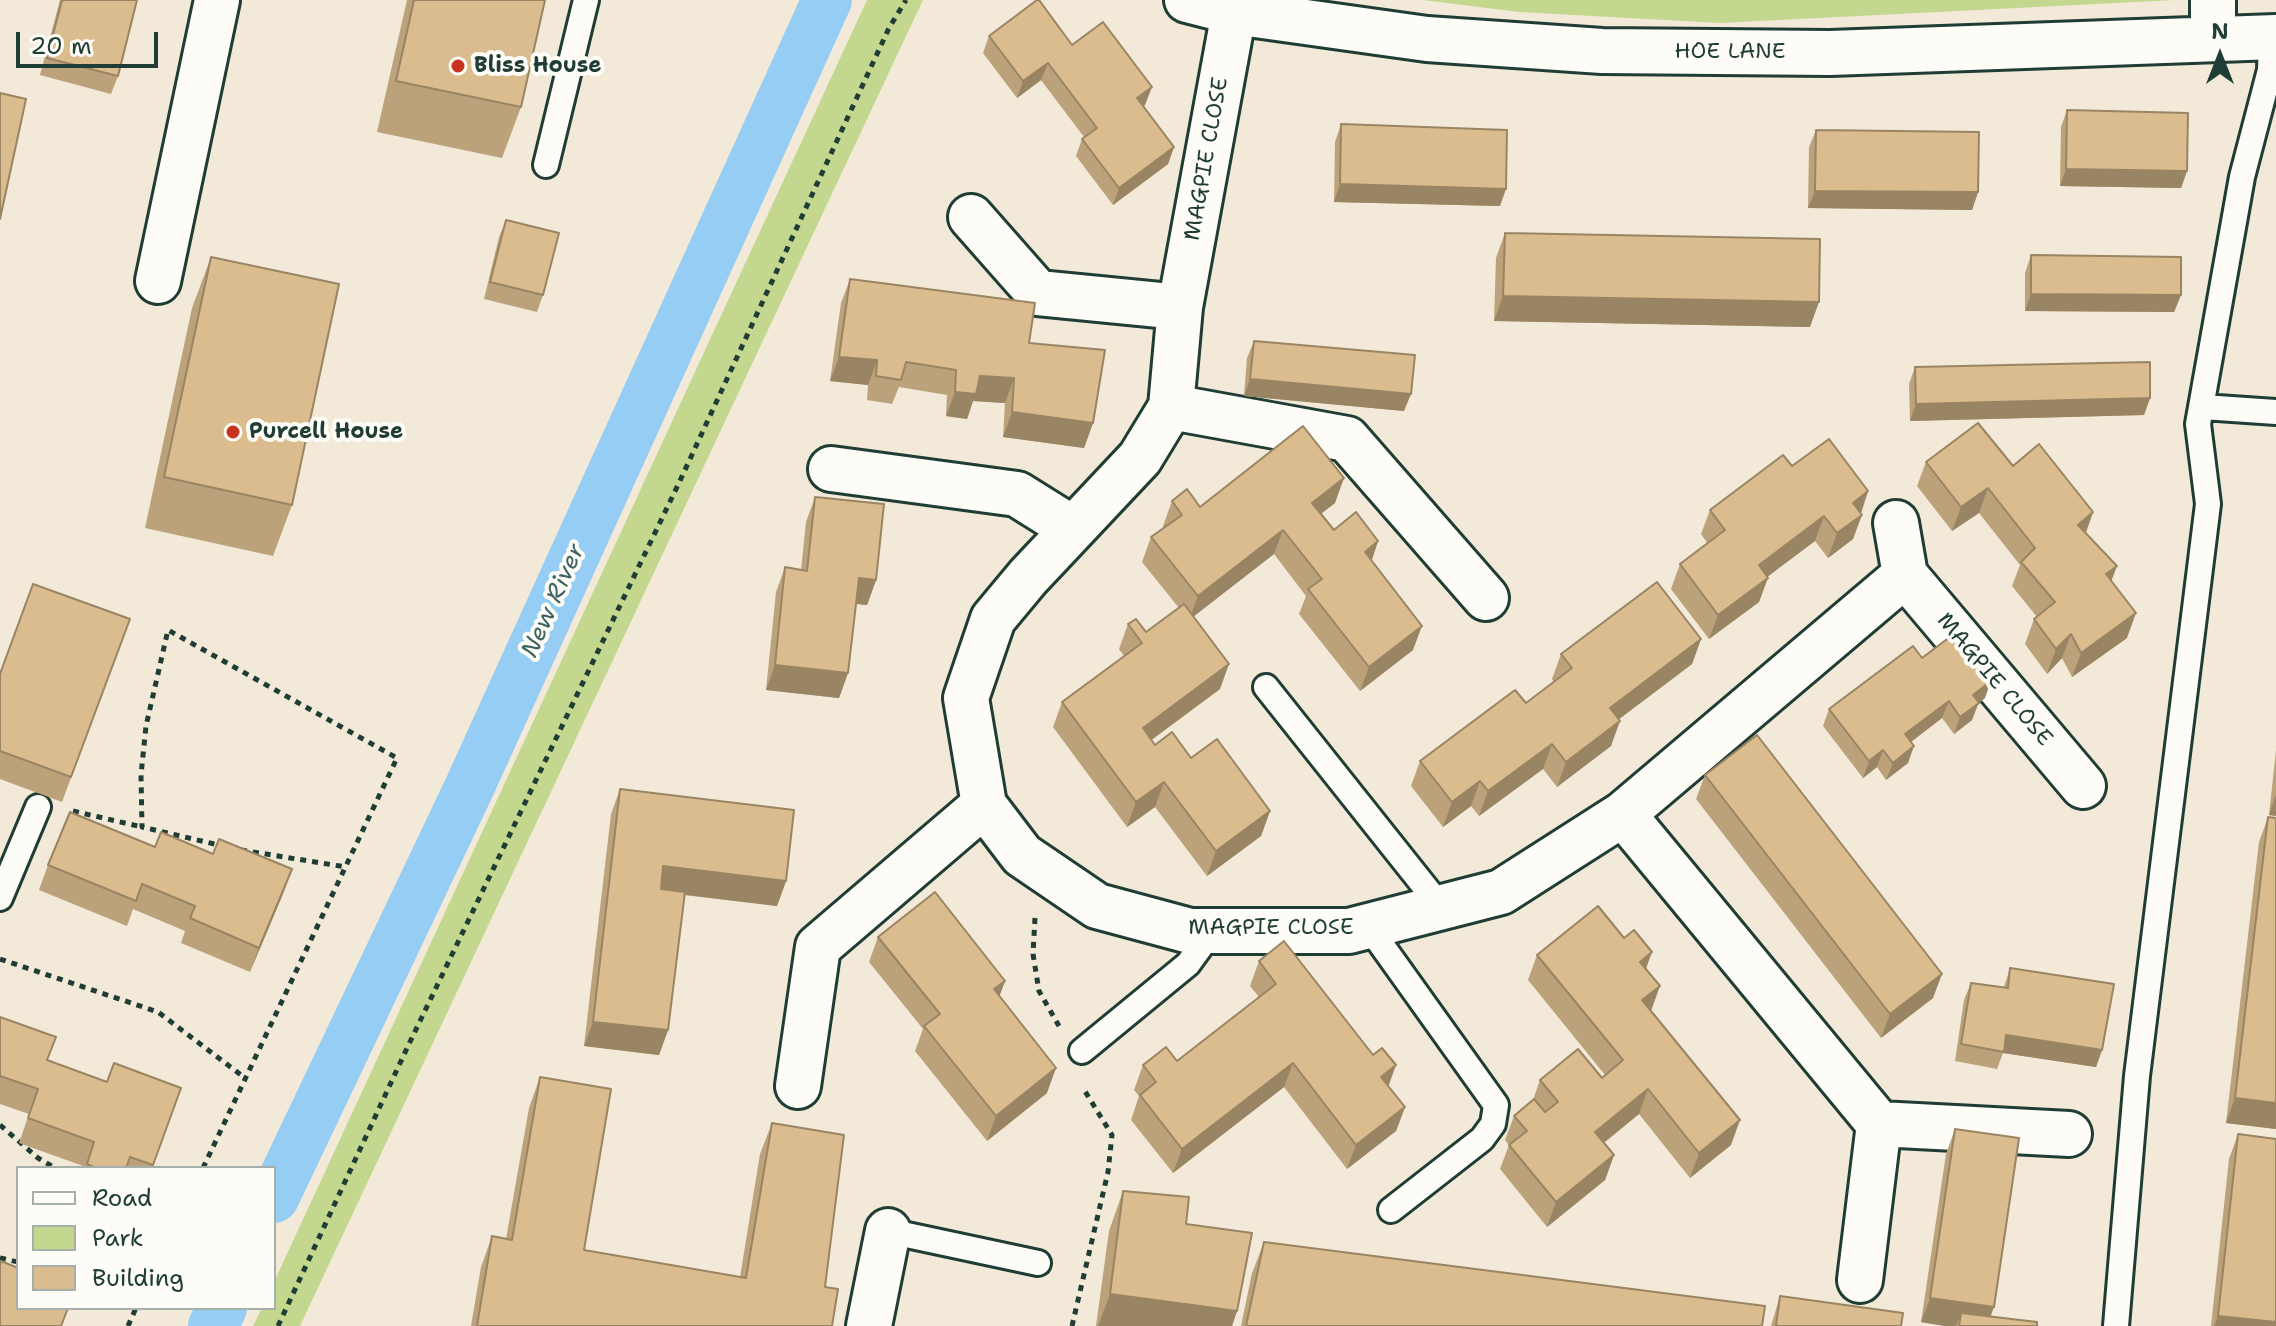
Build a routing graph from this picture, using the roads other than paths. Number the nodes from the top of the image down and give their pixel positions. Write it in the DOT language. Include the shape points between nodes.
graph roads {
  1 [pos="217,0"];
  2 [pos="586,0"];
  3 [pos="1187,0"];
  4 [pos="1234,12"];
  5 [pos="2213,19"];
  6 [pos="2274,38"];
  7 [pos="546,165"];
  8 [pos="971,217"];
  9 [pos="158,281"];
  10 [pos="1180,307"];
  11 [pos="1171,407"];
  12 [pos="2203,407"];
  13 [pos="2276,412"];
  14 [pos="831,469"];
  15 [pos="1896,523"];
  16 [pos="1073,529"];
  17 [pos="1905,575"];
  18 [pos="1486,598"];
  19 [pos="1266,687"];
  20 [pos="2083,786"];
  21 [pos="984,805"];
  22 [pos="38,807"];
  23 [pos="1623,814"];
  24 [pos="0,898"];
  25 [pos="1441,907"];
  26 [pos="1368,926"];
  27 [pos="1212,931"];
  28 [pos="1082,1051"];
  29 [pos="798,1086"];
  30 [pos="1879,1124"];
  31 [pos="2069,1134"];
  32 [pos="1391,1210"];
  33 [pos="888,1231"];
  34 [pos="1038,1263"];
  35 [pos="1860,1280"];
  36 [pos="869,1326"];
  37 [pos="2116,1326"];
  1 -- 9 [label="street"];
  2 -- 7 [label="lane"];
  3 -- 4 [label="street, HOE LANE"];
  4 -- 5 [label="street, HOE LANE" via="1427,39 1602,51 1830,53"];
  4 -- 10 [label="street, MAGPIE CLOSE"];
  5 -- 6 [label="street, HOE LANE"];
  6 -- 12 [label="lane" via="2242,177"];
  8 -- 10 [label="street" via="1038,293"];
  10 -- 11 [label="street, MAGPIE CLOSE"];
  11 -- 16 [label="street, MAGPIE CLOSE" via="1140,458"];
  11 -- 18 [label="street" via="1347,439"];
  12 -- 13 [label="lane"];
  12 -- 37 [label="lane" via="2198,424 2208,504 2137,1076"];
  14 -- 16 [label="street" via="1017,494"];
  15 -- 17 [label="street"];
  16 -- 21 [label="street, MAGPIE CLOSE" via="993,619 966,698"];
  17 -- 20 [label="street, MAGPIE CLOSE"];
  17 -- 23 [label="street, MAGPIE CLOSE"];
  19 -- 25 [label="lane"];
  21 -- 27 [label="street, MAGPIE CLOSE" via="1022,855 1097,906 1190,931"];
  21 -- 29 [label="street" via="818,947"];
  22 -- 24 [label="lane"];
  23 -- 25 [label="street, MAGPIE CLOSE" via="1501,892"];
  23 -- 30 [label="street"];
  25 -- 26 [label="street, MAGPIE CLOSE"];
  26 -- 27 [label="street, MAGPIE CLOSE" via="1349,931"];
  26 -- 32 [label="lane" via="1496,1105 1493,1124 1482,1139"];
  27 -- 28 [label="lane" via="1188,964"];
  30 -- 31 [label="street"];
  30 -- 35 [label="street"];
  33 -- 34 [label="lane"];
  33 -- 36 [label="street"];
}
